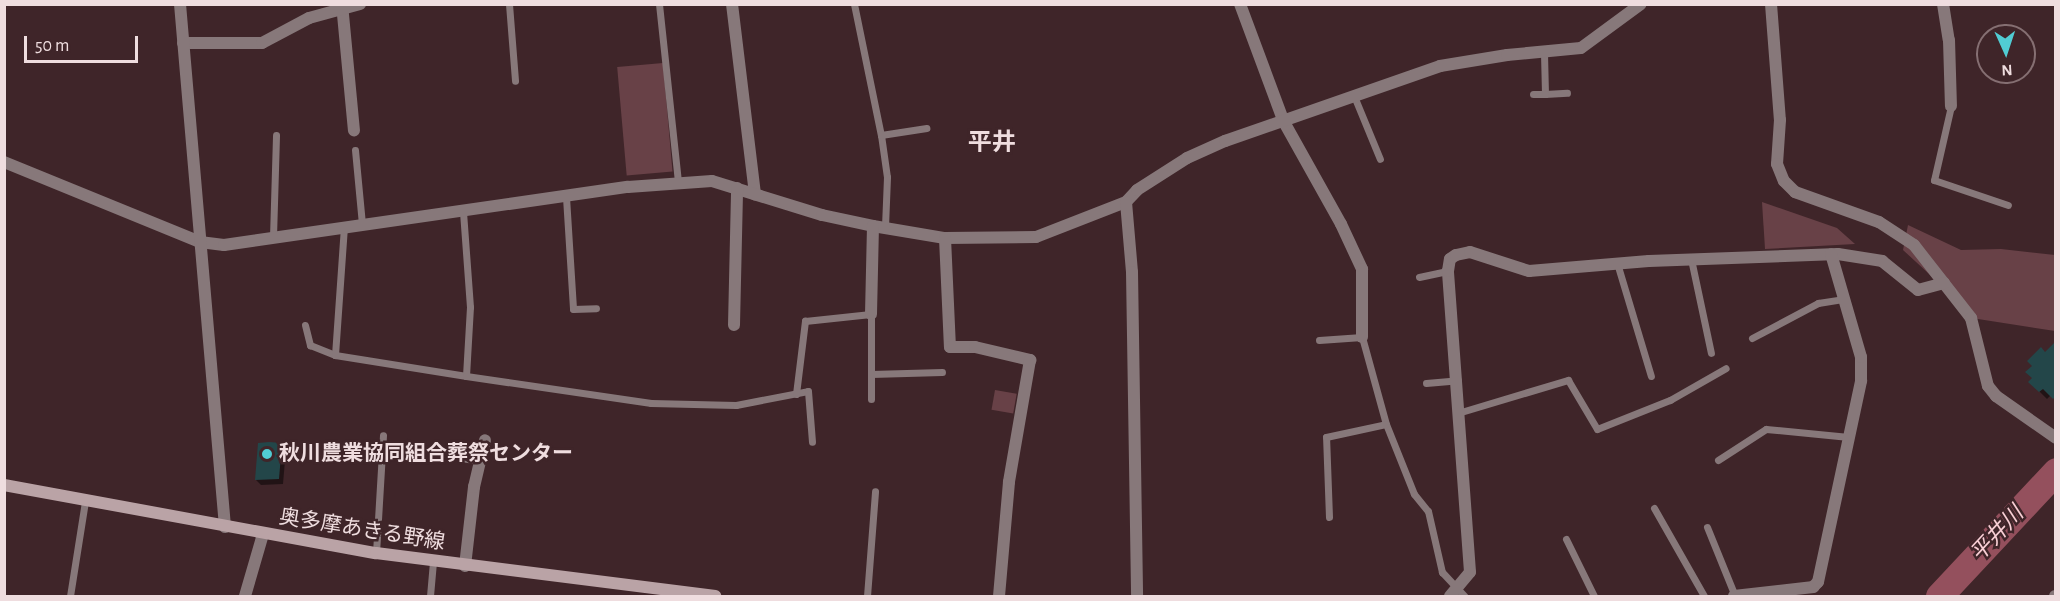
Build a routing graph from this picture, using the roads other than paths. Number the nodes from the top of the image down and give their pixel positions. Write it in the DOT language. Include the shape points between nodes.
graph roads {
  1 [pos="180,4"];
  2 [pos="360,4"];
  3 [pos="509,4"];
  4 [pos="659,4"];
  5 [pos="732,4"];
  6 [pos="854,4"];
  7 [pos="1240,4"];
  8 [pos="1641,4"];
  9 [pos="1771,4"];
  10 [pos="1943,4"];
  11 [pos="343,7"];
  12 [pos="183,43"];
  13 [pos="1544,53"];
  14 [pos="515,81"];
  15 [pos="1567,93"];
  16 [pos="1533,94"];
  17 [pos="1545,94"];
  18 [pos="1354,96"];
  19 [pos="1951,106"];
  20 [pos="1284,122"];
  21 [pos="926,128"];
  22 [pos="354,130"];
  23 [pos="276,135"];
  24 [pos="881,135"];
  25 [pos="355,150"];
  26 [pos="1380,159"];
  27 [pos="4,162"];
  28 [pos="678,183"];
  29 [pos="737,188"];
  30 [pos="755,195"];
  31 [pos="566,197"];
  32 [pos="1126,202"];
  33 [pos="2008,205"];
  34 [pos="463,212"];
  35 [pos="362,224"];
  36 [pos="344,226"];
  37 [pos="879,226"];
  38 [pos="273,237"];
  39 [pos="945,238"];
  40 [pos="200,242"];
  41 [pos="1831,254"];
  42 [pos="1691,259"];
  43 [pos="1617,263"];
  44 [pos="1448,271"];
  45 [pos="1419,278"];
  46 [pos="1944,283"];
  47 [pos="1843,300"];
  48 [pos="596,308"];
  49 [pos="871,314"];
  50 [pos="305,325"];
  51 [pos="734,325"];
  52 [pos="1362,337"];
  53 [pos="1752,338"];
  54 [pos="1319,340"];
  55 [pos="1711,353"];
  56 [pos="335,355"];
  57 [pos="1726,368"];
  58 [pos="942,372"];
  59 [pos="871,374"];
  60 [pos="1650,375"];
  61 [pos="466,376"];
  62 [pos="1458,380"];
  63 [pos="1426,383"];
  64 [pos="796,394"];
  65 [pos="872,399"];
  66 [pos="1461,412"];
  67 [pos="1386,424"];
  68 [pos="383,435"];
  69 [pos="1849,437"];
  70 [pos="2055,438"];
  71 [pos="485,440"];
  72 [pos="812,442"];
  73 [pos="462,456"];
  74 [pos="482,459"];
  75 [pos="1718,460"];
  76 [pos="4,485"];
  77 [pos="875,491"];
  78 [pos="85,501"];
  79 [pos="1654,508"];
  80 [pos="1329,517"];
  81 [pos="225,527"];
  82 [pos="1707,527"];
  83 [pos="263,534"];
  84 [pos="1566,538"];
  85 [pos="376,553"];
  86 [pos="433,561"];
  87 [pos="465,566"];
  88 [pos="1456,594"];
  89 [pos="674,595"];
  90 [pos="1734,596"];
  91 [pos="70,597"];
  92 [pos="245,597"];
  93 [pos="430,597"];
  94 [pos="715,597"];
  95 [pos="867,597"];
  96 [pos="999,597"];
  97 [pos="1137,597"];
  98 [pos="1594,597"];
  99 [pos="1704,597"];
  1 -- 12 [label="street"];
  2 -- 11 [label="street"];
  3 -- 14 [label="lane"];
  4 -- 28 [label="lane"];
  5 -- 30 [label="street"];
  6 -- 24 [label="lane"];
  7 -- 20 [label="street"];
  8 -- 13 [label="street" via="1596,41 1581,48"];
  9 -- 46 [label="street" via="1780,120 1777,164 1784,181 1795,192 1879,222 1914,245"];
  10 -- 19 [label="street" via="1949,40"];
  11 -- 12 [label="street" via="309,18 262,43"];
  11 -- 22 [label="street"];
  12 -- 40 [label="street"];
  13 -- 17 [label="lane"];
  13 -- 18 [label="street" via="1440,66"];
  15 -- 17 [label="lane"];
  16 -- 17 [label="lane"];
  18 -- 20 [label="street"];
  18 -- 26 [label="lane"];
  19 -- 33 [label="lane" via="1934,180"];
  20 -- 32 [label="street" via="1187,158 1137,190"];
  20 -- 52 [label="street" via="1362,269"];
  21 -- 24 [label="lane"];
  23 -- 38 [label="lane"];
  24 -- 37 [label="lane" via="887,177"];
  25 -- 35 [label="lane"];
  27 -- 40 [label="street"];
  28 -- 29 [label="street" via="712,181"];
  28 -- 31 [label="street"];
  29 -- 30 [label="street"];
  29 -- 51 [label="street"];
  30 -- 37 [label="street"];
  31 -- 34 [label="street"];
  31 -- 48 [label="lane" via="573,309"];
  32 -- 39 [label="street" via="1036,237"];
  32 -- 97 [label="street" via="1132,272"];
  34 -- 35 [label="street"];
  34 -- 61 [label="lane" via="470,307"];
  35 -- 36 [label="street"];
  36 -- 38 [label="street"];
  36 -- 56 [label="lane"];
  37 -- 39 [label="street"];
  37 -- 49 [label="street"];
  38 -- 40 [label="street" via="224,245"];
  39 -- 96 [label="street" via="950,347 975,346 1030,360 1009,482"];
  40 -- 81 [label="street"];
  41 -- 42 [label="street"];
  41 -- 46 [label="street" via="1882,261 1918,290"];
  41 -- 47 [label="street"];
  42 -- 43 [label="street"];
  42 -- 55 [label="lane"];
  43 -- 44 [label="street" via="1529,271 1462,252 1450,259"];
  43 -- 60 [label="lane"];
  44 -- 45 [label="lane"];
  44 -- 62 [label="street"];
  46 -- 70 [label="street" via="1971,318 1988,386"];
  47 -- 53 [label="lane" via="1818,303"];
  47 -- 69 [label="street" via="1861,357 1861,381"];
  49 -- 59 [label="lane"];
  49 -- 64 [label="lane" via="805,321"];
  50 -- 56 [label="lane" via="310,345"];
  52 -- 54 [label="lane"];
  52 -- 67 [label="lane"];
  56 -- 61 [label="lane"];
  57 -- 66 [label="lane" via="1671,400 1597,429 1568,380"];
  58 -- 59 [label="lane"];
  59 -- 65 [label="lane"];
  61 -- 64 [label="lane" via="651,404 736,405"];
  62 -- 63 [label="lane"];
  62 -- 66 [label="street"];
  64 -- 72 [label="lane" via="808,391"];
  66 -- 88 [label="street" via="1470,572"];
  67 -- 80 [label="lane" via="1326,437"];
  67 -- 88 [label="lane" via="1414,494 1428,511 1442,572"];
  68 -- 85 [label="lane"];
  69 -- 75 [label="lane" via="1766,429"];
  69 -- 90 [label="street" via="1818,582 1813,587"];
  71 -- 74 [label="street"];
  73 -- 74 [label="street"];
  74 -- 87 [label="street" via="474,487"];
  76 -- 78 [label="main road, 奥多摩あきる野線"];
  77 -- 95 [label="lane"];
  78 -- 81 [label="main road, 奥多摩あきる野線"];
  78 -- 91 [label="lane"];
  79 -- 99 [label="lane"];
  81 -- 83 [label="main road, 奥多摩あきる野線"];
  82 -- 90 [label="lane"];
  83 -- 85 [label="main road, 奥多摩あきる野線"];
  83 -- 92 [label="street"];
  84 -- 98 [label="lane"];
  85 -- 86 [label="main road, 奥多摩あきる野線"];
  86 -- 87 [label="main road, 奥多摩あきる野線"];
  86 -- 93 [label="lane"];
  87 -- 89 [label="main road, 奥多摩あきる野線"];
  89 -- 94 [label="main road, 奥多摩あきる野線"];
}
